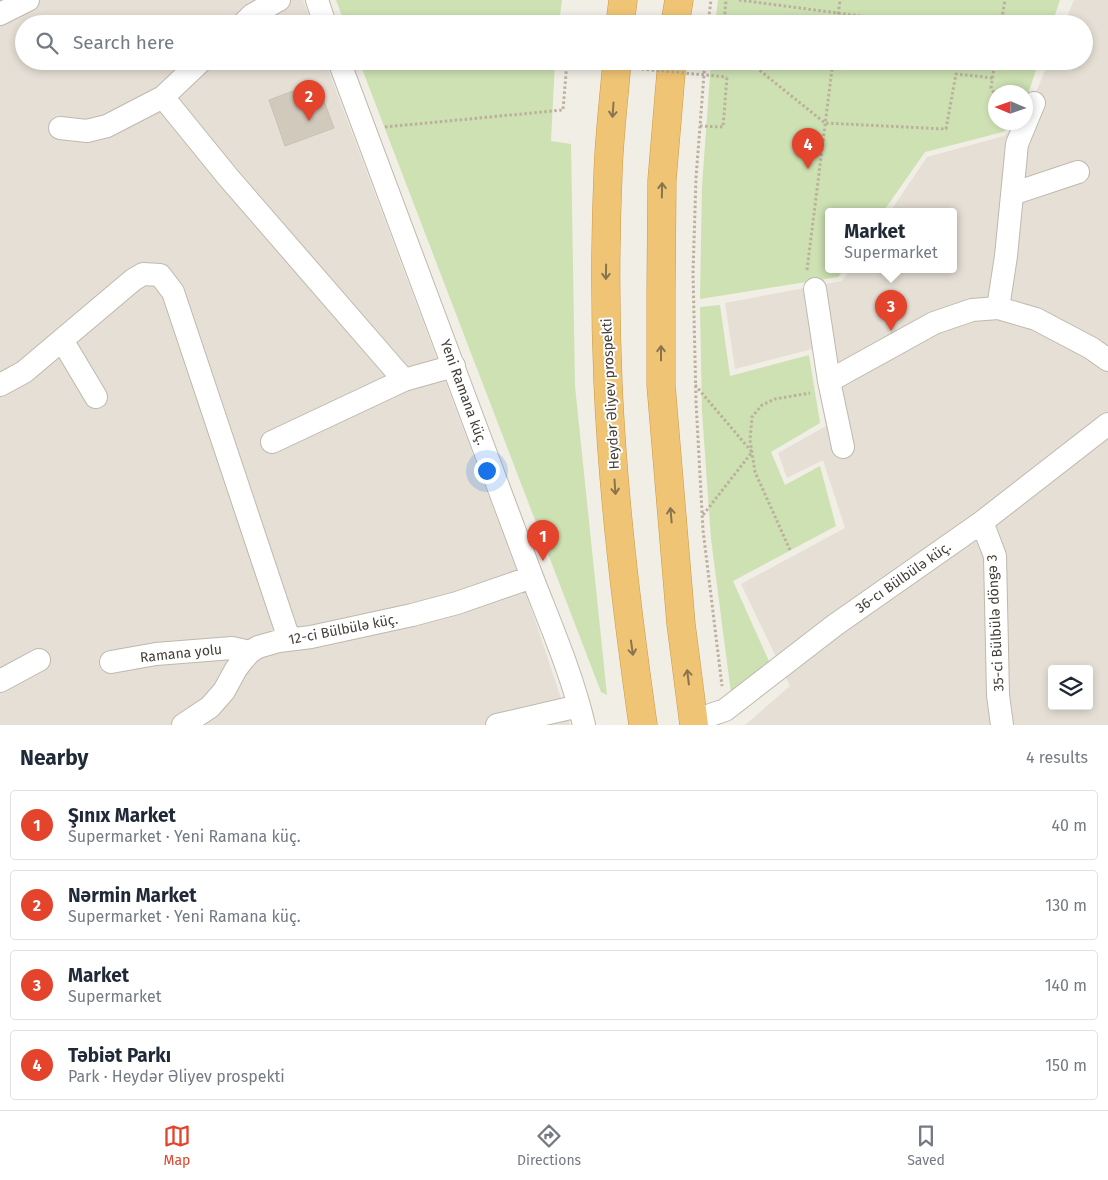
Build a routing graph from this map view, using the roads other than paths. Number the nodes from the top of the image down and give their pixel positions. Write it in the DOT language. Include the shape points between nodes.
graph roads {
  1 [pos="28,0"];
  2 [pos="279,0"];
  3 [pos="317,0"];
  4 [pos="623,0"];
  5 [pos="679,0"];
  6 [pos="248,13"];
  7 [pos="0,14"];
  8 [pos="322,15"];
  9 [pos="621,15"];
  10 [pos="676,15"];
  11 [pos="192,70"];
  12 [pos="342,70"];
  13 [pos="616,70"];
  14 [pos="671,70"];
  15 [pos="163,97"];
  16 [pos="1034,103"];
  17 [pos="60,128"];
  18 [pos="1078,172"];
  19 [pos="1012,194"];
  20 [pos="811,281"];
  21 [pos="998,308"];
  22 [pos="62,340"];
  23 [pos="1108,360"];
  24 [pos="454,366"];
  25 [pos="404,380"];
  26 [pos="829,381"];
  27 [pos="0,385"];
  28 [pos="96,397"];
  29 [pos="1108,424"];
  30 [pos="272,442"];
  31 [pos="843,447"];
  32 [pos="982,522"];
  33 [pos="532,577"];
  34 [pos="289,639"];
  35 [pos="250,652"];
  36 [pos="39,660"];
  37 [pos="111,662"];
  38 [pos="0,681"];
  39 [pos="582,716"];
  40 [pos="726,718"];
  41 [pos="693,723"];
  42 [pos="183,725"];
  43 [pos="497,725"];
  44 [pos="643,725"];
  45 [pos="1002,725"];
  1 -- 7 [label="street"];
  2 -- 6 [label="street"];
  3 -- 8 [label="street"];
  4 -- 9 [label="highway"];
  5 -- 10 [label="highway"];
  11 -- 15 [label="street"];
  12 -- 24 [label="street, Yeni Ramana küç."];
  13 -- 44 [label="highway, Heydər Əliyev prospekti, one-way" via="608,173 608,382 616,501"];
  41 -- 14 [label="highway, one-way" via="681,624 661,385 662,180"];
  15 -- 17 [label="street" via="107,126 87,132"];
  15 -- 25 [label="street"];
  16 -- 19 [label="street" via="1017,144"];
  18 -- 19 [label="street"];
  19 -- 21 [label="street"];
  20 -- 26 [label="street"];
  21 -- 23 [label="street" via="1036,319"];
  21 -- 26 [label="street" via="972,310 934,323"];
  22 -- 27 [label="street" via="24,372"];
  22 -- 28 [label="street"];
  22 -- 34 [label="street" via="144,274 160,275 173,292"];
  24 -- 25 [label="street"];
  24 -- 33 [label="street, Yeni Ramana küç."];
  25 -- 30 [label="street"];
  26 -- 31 [label="street"];
  29 -- 32 [label="street, 36-cı Bülbülə küç."];
  32 -- 40 [label="street, 36-cı Bülbülə küç." via="835,625"];
  32 -- 45 [label="street, 35-ci Bülbülə döngə 3" via="995,556 998,695"];
  33 -- 34 [label="street, 12-ci Bülbülə küç." via="412,615"];
  33 -- 39 [label="street, Yeni Ramana küç." via="566,662"];
  34 -- 35 [label="street, 12-ci Bülbülə küç."];
  35 -- 37 [label="street, Ramana yolu" via="232,648 156,654"];
  35 -- 42 [label="street" via="224,691 210,706"];
  36 -- 38 [label="street"];
  39 -- 43 [label="street"];
  40 -- 41 [label="street, 36-cı Bülbülə küç."];
}
